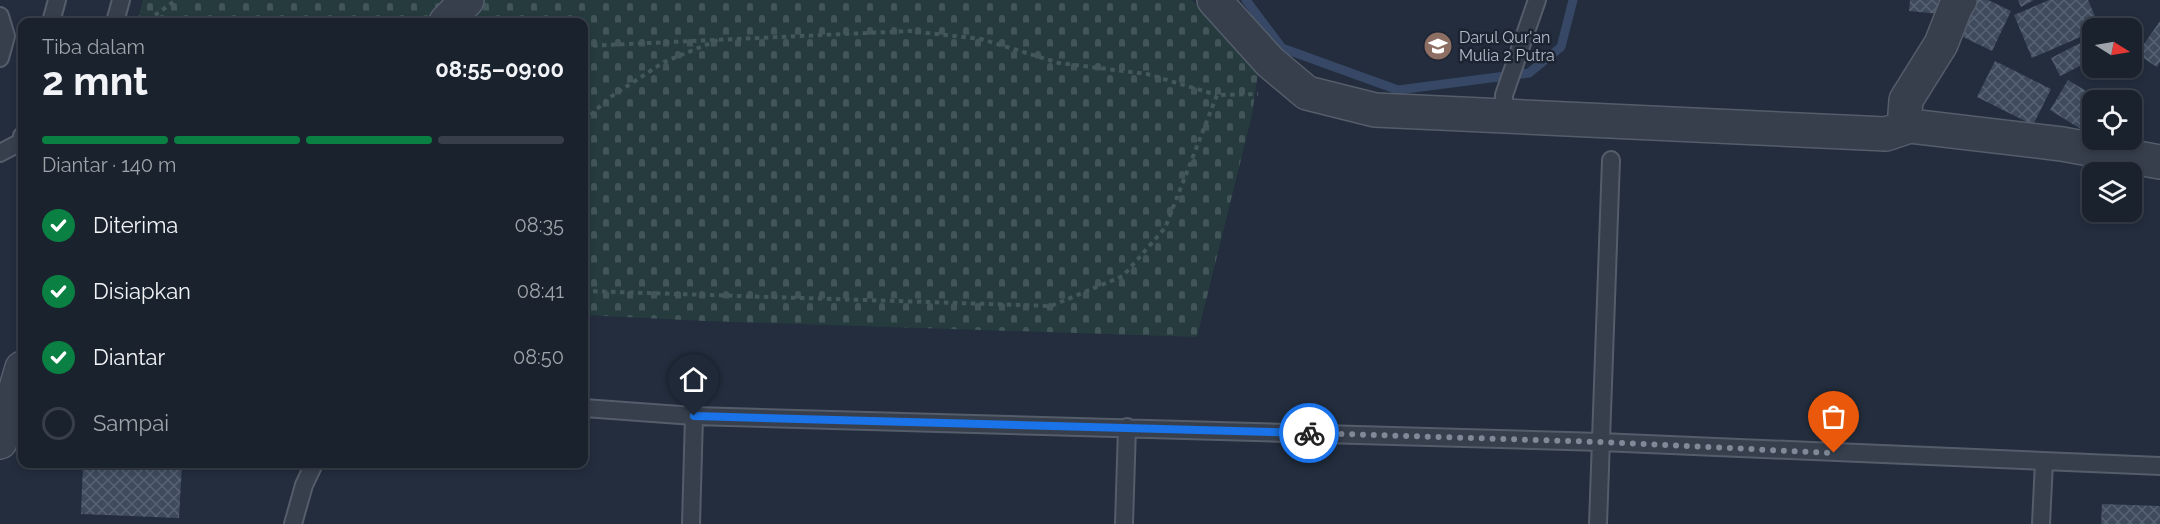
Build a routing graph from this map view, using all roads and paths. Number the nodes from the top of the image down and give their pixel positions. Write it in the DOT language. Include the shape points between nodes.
graph roads {
  1 [pos="57,0"];
  2 [pos="121,0"];
  3 [pos="176,0"];
  4 [pos="467,0"];
  5 [pos="1214,0"];
  6 [pos="1537,0"];
  7 [pos="1960,0"];
  8 [pos="0,16"];
  9 [pos="52,18"];
  10 [pos="116,18"];
  11 [pos="151,18"];
  12 [pos="450,18"];
  13 [pos="14,34"];
  14 [pos="721,39"];
  15 [pos="588,46"];
  16 [pos="0,58"];
  17 [pos="1307,93"];
  18 [pos="1217,95"];
  19 [pos="1504,105"];
  20 [pos="588,117"];
  21 [pos="1910,126"];
  22 [pos="18,144"];
  23 [pos="0,153"];
  24 [pos="1611,160"];
  25 [pos="2160,162"];
  26 [pos="588,291"];
  27 [pos="18,381"];
  28 [pos="588,408"];
  29 [pos="694,416"];
  30 [pos="1127,427"];
  31 [pos="0,442"];
  32 [pos="1600,442"];
  33 [pos="2044,462"];
  34 [pos="2160,466"];
  35 [pos="312,468"];
  36 [pos="293,524"];
  37 [pos="691,524"];
  38 [pos="1124,524"];
  39 [pos="1598,524"];
  40 [pos="2042,524"];
  1 -- 9 [label="lane"];
  2 -- 10 [label="lane"];
  3 -- 11 [label="path"];
  4 -- 12 [label="street"];
  5 -- 17 [label="street" via="1270,62"];
  6 -- 19 [label="lane"];
  7 -- 21 [label="street" via="1941,44 1906,100 1905,114"];
  8 -- 13 [label="lane"];
  13 -- 16 [label="lane"];
  14 -- 15 [label="path"];
  14 -- 18 [label="path" via="910,31 957,36 981,39 1059,63 1147,74"];
  14 -- 20 [label="path" via="664,62 609,98"];
  17 -- 18 [label="path"];
  17 -- 19 [label="street" via="1375,110"];
  18 -- 26 [label="path" via="1165,228 1123,276 1051,306"];
  19 -- 21 [label="street" via="1886,134"];
  21 -- 25 [label="street" via="2062,144"];
  22 -- 23 [label="lane"];
  24 -- 32 [label="lane"];
  27 -- 31 [label="street"];
  28 -- 29 [label="lane"];
  29 -- 30 [label="lane"];
  29 -- 37 [label="lane"];
  30 -- 32 [label="lane"];
  30 -- 38 [label="lane"];
  32 -- 33 [label="lane"];
  32 -- 39 [label="lane"];
  33 -- 34 [label="lane"];
  33 -- 40 [label="lane"];
  35 -- 36 [label="lane"];
}
